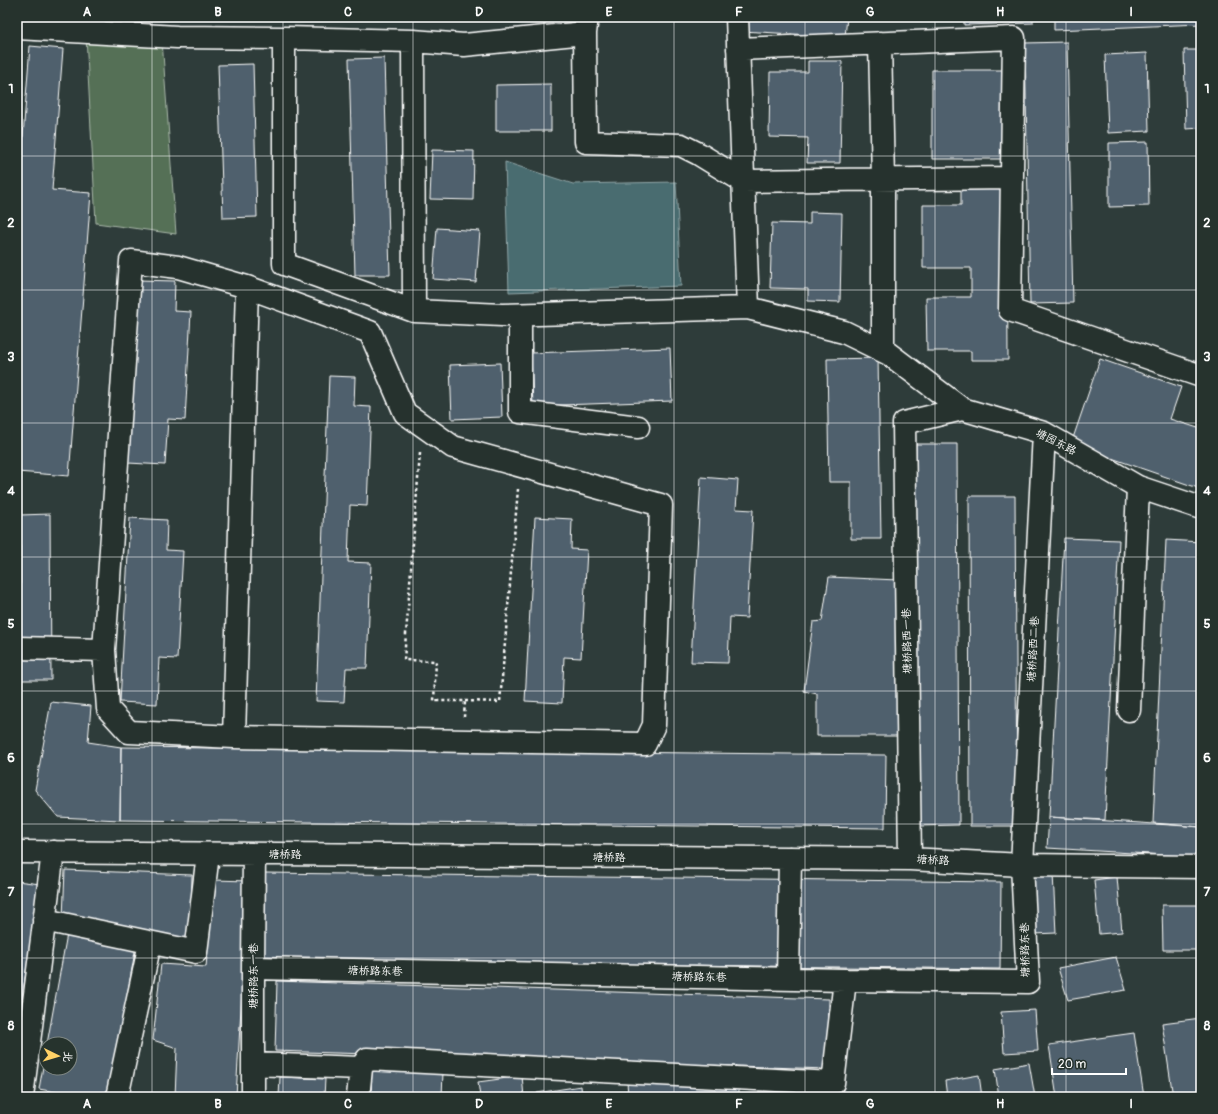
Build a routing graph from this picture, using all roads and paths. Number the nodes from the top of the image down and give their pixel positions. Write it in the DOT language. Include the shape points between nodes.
graph roads {
  1 [pos="737,17"];
  2 [pos="586,25"];
  3 [pos="17,28"];
  4 [pos="284,38"];
  5 [pos="413,41"];
  6 [pos="880,43"];
  7 [pos="738,49"];
  8 [pos="1012,178"];
  9 [pos="883,180"];
  10 [pos="743,182"];
  11 [pos="247,287"];
  12 [pos="748,308"];
  13 [pos="414,311"];
  14 [pos="520,315"];
  15 [pos="883,351"];
  16 [pos="1201,376"];
  17 [pos="962,410"];
  18 [pos="904,423"];
  19 [pos="423,425"];
  20 [pos="638,427"];
  21 [pos="1044,433"];
  22 [pos="520,466"];
  23 [pos="1138,487"];
  24 [pos="1201,508"];
  25 [pos="17,648"];
  26 [pos="104,650"];
  27 [pos="465,701"];
  28 [pos="1129,710"];
  29 [pos="234,737"];
  30 [pos="462,741"];
  31 [pos="17,852"];
  32 [pos="53,852"];
  33 [pos="208,854"];
  34 [pos="254,854"];
  35 [pos="790,858"];
  36 [pos="910,859"];
  37 [pos="1022,865"];
  38 [pos="1201,867"];
  39 [pos="44,920"];
  40 [pos="150,943"];
  41 [pos="253,968"];
  42 [pos="788,979"];
  43 [pos="845,980"];
  44 [pos="253,1064"];
  45 [pos="361,1068"];
  46 [pos="22,1097"];
  47 [pos="116,1097"];
  48 [pos="253,1097"];
  49 [pos="358,1097"];
  1 -- 7 [label="street"];
  2 -- 5 [label="street" via="464,45"];
  2 -- 10 [label="street" via="586,142 681,145"];
  3 -- 4 [label="street" via="176,37"];
  4 -- 5 [label="street"];
  4 -- 13 [label="street" via="284,264"];
  5 -- 13 [label="street"];
  6 -- 7 [label="street"];
  6 -- 8 [label="street" via="1014,38"];
  6 -- 9 [label="street"];
  7 -- 10 [label="street"];
  8 -- 9 [label="street"];
  8 -- 16 [label="street" via="1010,310"];
  9 -- 10 [label="street"];
  9 -- 15 [label="street"];
  10 -- 12 [label="street"];
  11 -- 19 [label="street" via="370,332 405,413"];
  11 -- 26 [label="street" via="178,267 131,261"];
  11 -- 29 [label="street"];
  12 -- 14 [label="street"];
  12 -- 15 [label="street" via="844,332"];
  13 -- 14 [label="street"];
  14 -- 20 [label="street" via="520,412"];
  15 -- 17 [label="street"];
  17 -- 18 [label="street, 塘园东路"];
  17 -- 21 [label="street, 塘园东路"];
  18 -- 36 [label="street, 塘桥路西一巷"];
  19 -- 22 [label="street" via="452,447"];
  19 -- 27 [label="path" via="404,660 436,661 434,701"];
  21 -- 23 [label="street, 塘园东路"];
  21 -- 37 [label="street, 塘桥路西二巷"];
  22 -- 27 [label="path" via="500,702"];
  22 -- 30 [label="street" via="661,505 654,725 645,744"];
  23 -- 24 [label="street, 塘园东路"];
  23 -- 28 [label="street"];
  25 -- 26 [label="street"];
  26 -- 29 [label="street" via="108,709 129,732"];
  27 -- 30 [label="path"];
  29 -- 30 [label="street"];
  31 -- 32 [label="street, 塘桥路"];
  32 -- 33 [label="street, 塘桥路"];
  32 -- 39 [label="street"];
  33 -- 34 [label="street, 塘桥路"];
  33 -- 40 [label="street" via="196,952"];
  34 -- 35 [label="street, 塘桥路"];
  34 -- 41 [label="street, 塘桥路东一巷"];
  35 -- 36 [label="street, 塘桥路"];
  35 -- 42 [label="street"];
  36 -- 37 [label="street, 塘桥路"];
  37 -- 38 [label="street, 塘桥路"];
  37 -- 43 [label="street, 塘桥路东巷" via="1028,982"];
  39 -- 40 [label="street"];
  39 -- 46 [label="street"];
  40 -- 47 [label="street"];
  41 -- 42 [label="street, 塘桥路东巷"];
  41 -- 44 [label="street, 塘桥路东一巷"];
  42 -- 43 [label="street, 塘桥路东巷"];
  43 -- 45 [label="street" via="833,1083 367,1059"];
  44 -- 45 [label="street"];
  44 -- 48 [label="street, 塘桥路东一巷"];
  45 -- 49 [label="street"];
}
